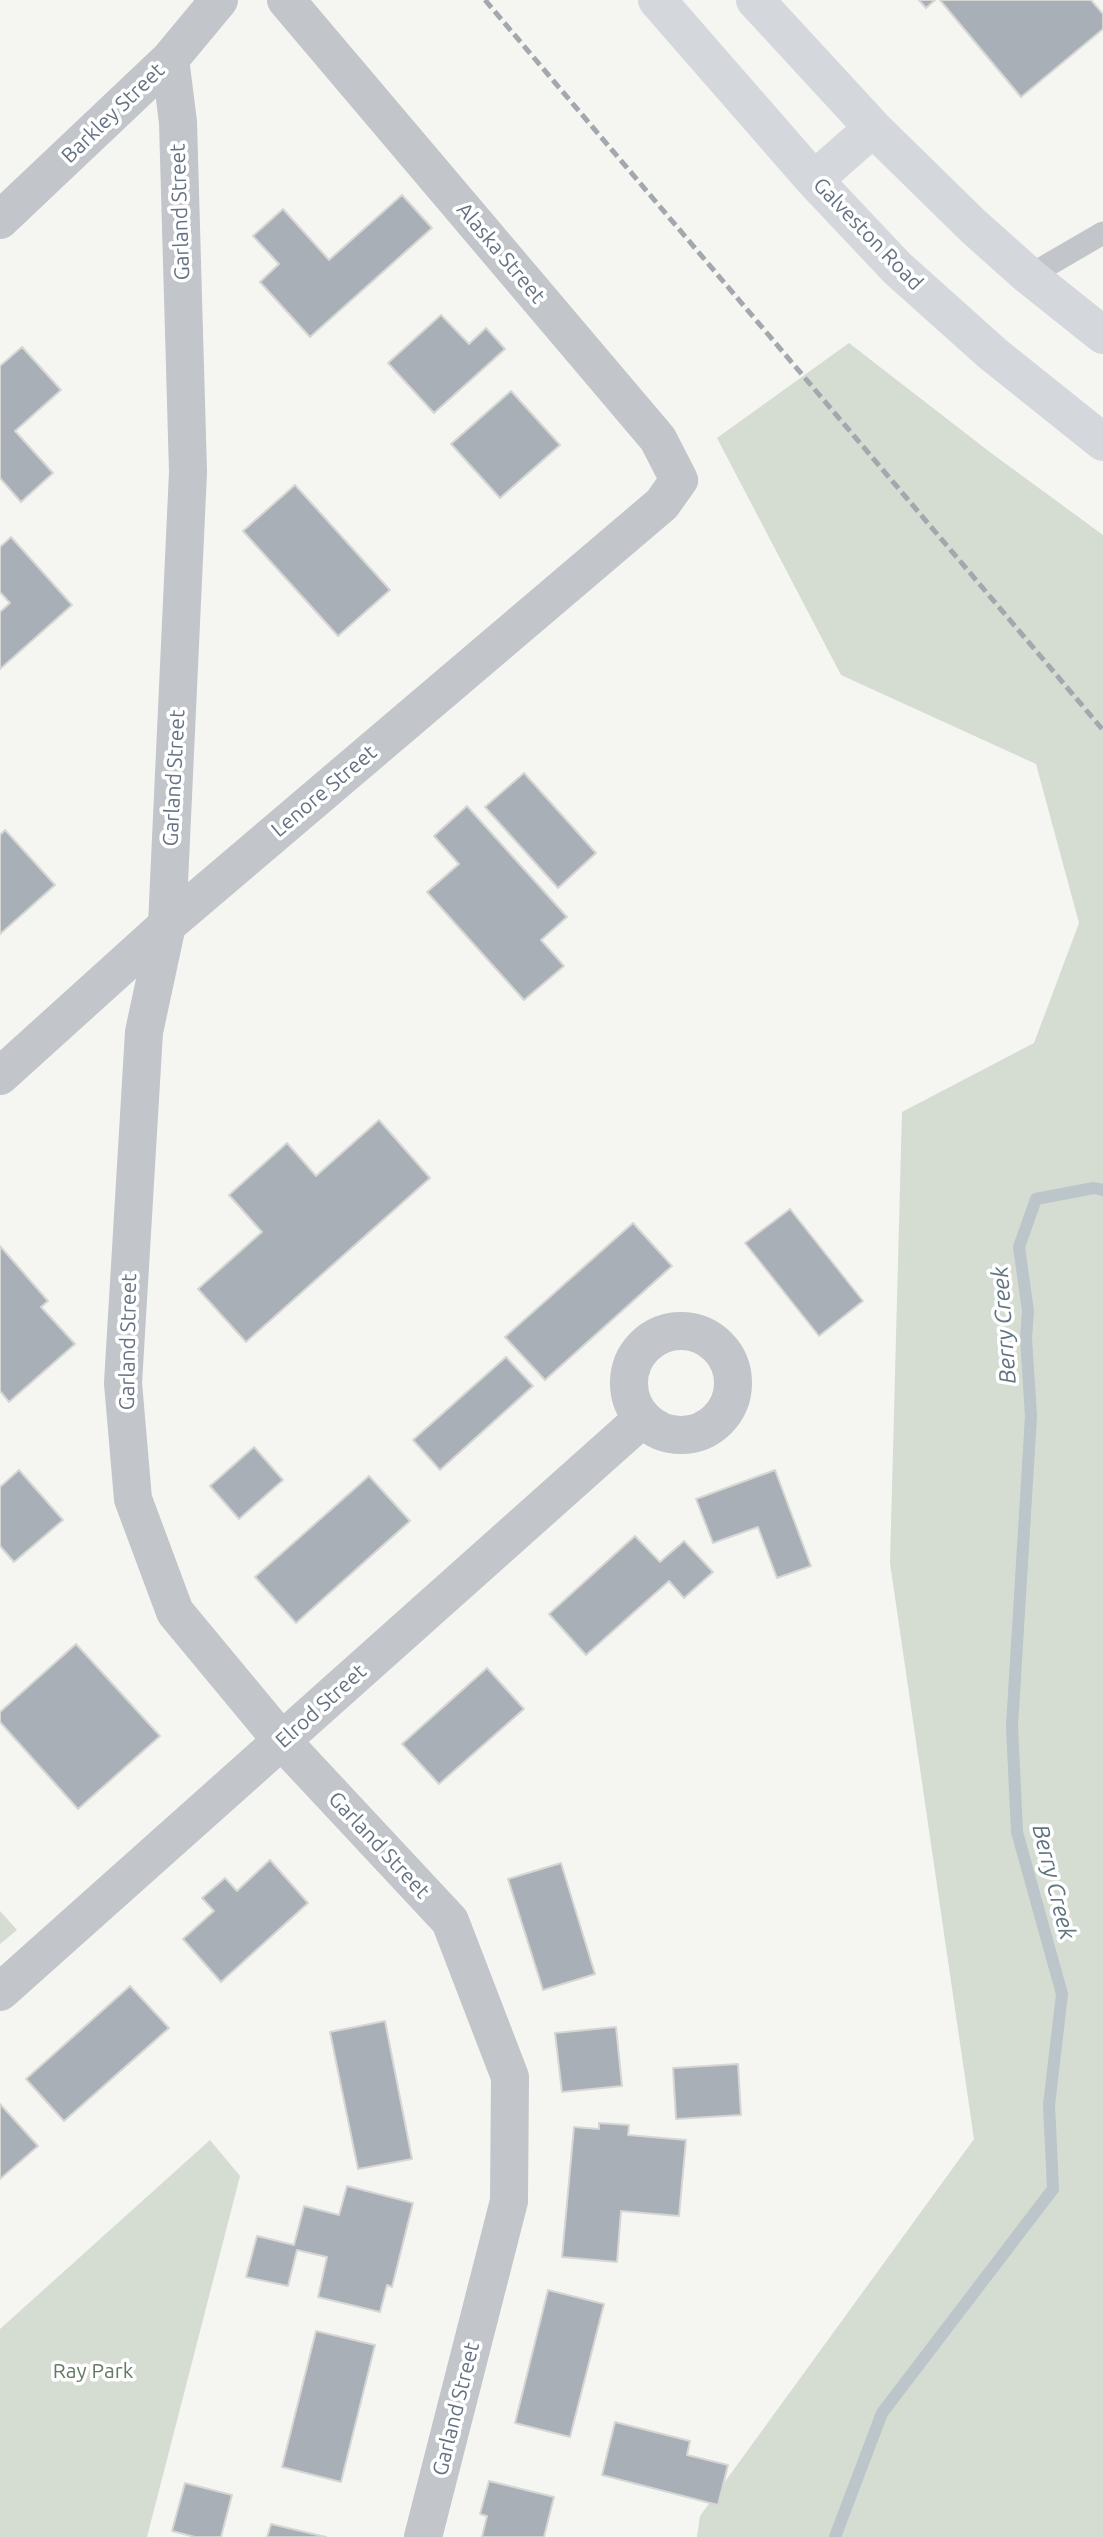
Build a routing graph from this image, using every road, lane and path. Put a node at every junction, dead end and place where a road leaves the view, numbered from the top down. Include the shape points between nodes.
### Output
1 (219, 0) edge
2 (286, 0) edge
3 (657, 0) edge
4 (755, 0) edge
5 (170, 59) junction
6 (873, 128) junction
7 (814, 180) junction
8 (0, 219) edge
9 (1103, 233) edge
10 (1029, 276) junction
11 (1103, 335) edge
12 (1103, 442) edge
13 (652, 512) joint
14 (167, 925) junction
15 (0, 1076) edge
16 (642, 1419) dead end
17 (282, 1741) junction
18 (0, 1992) edge
19 (424, 2537) edge

1 - 5 street, Barkley Street
2 - 13 street, Alaska Street via 658,439 679,480
3 - 7 main road, Galveston Road
4 - 6 main road
5 - 8 street, Barkley Street
5 - 14 street, Garland Street via 178,122 188,472
6 - 7 main road
6 - 10 main road
7 - 12 main road, Galveston Road via 897,268 993,355
9 - 10 lane
10 - 11 main road
13 - 14 street, Lenore Street
14 - 15 street, Lenore Street
14 - 17 street, Garland Street via 143,1045 123,1382 133,1499 175,1612
16 - 17 street, Elrod Street
17 - 18 street, Elrod Street
17 - 19 street, Garland Street via 450,1921 510,2077 509,2201

